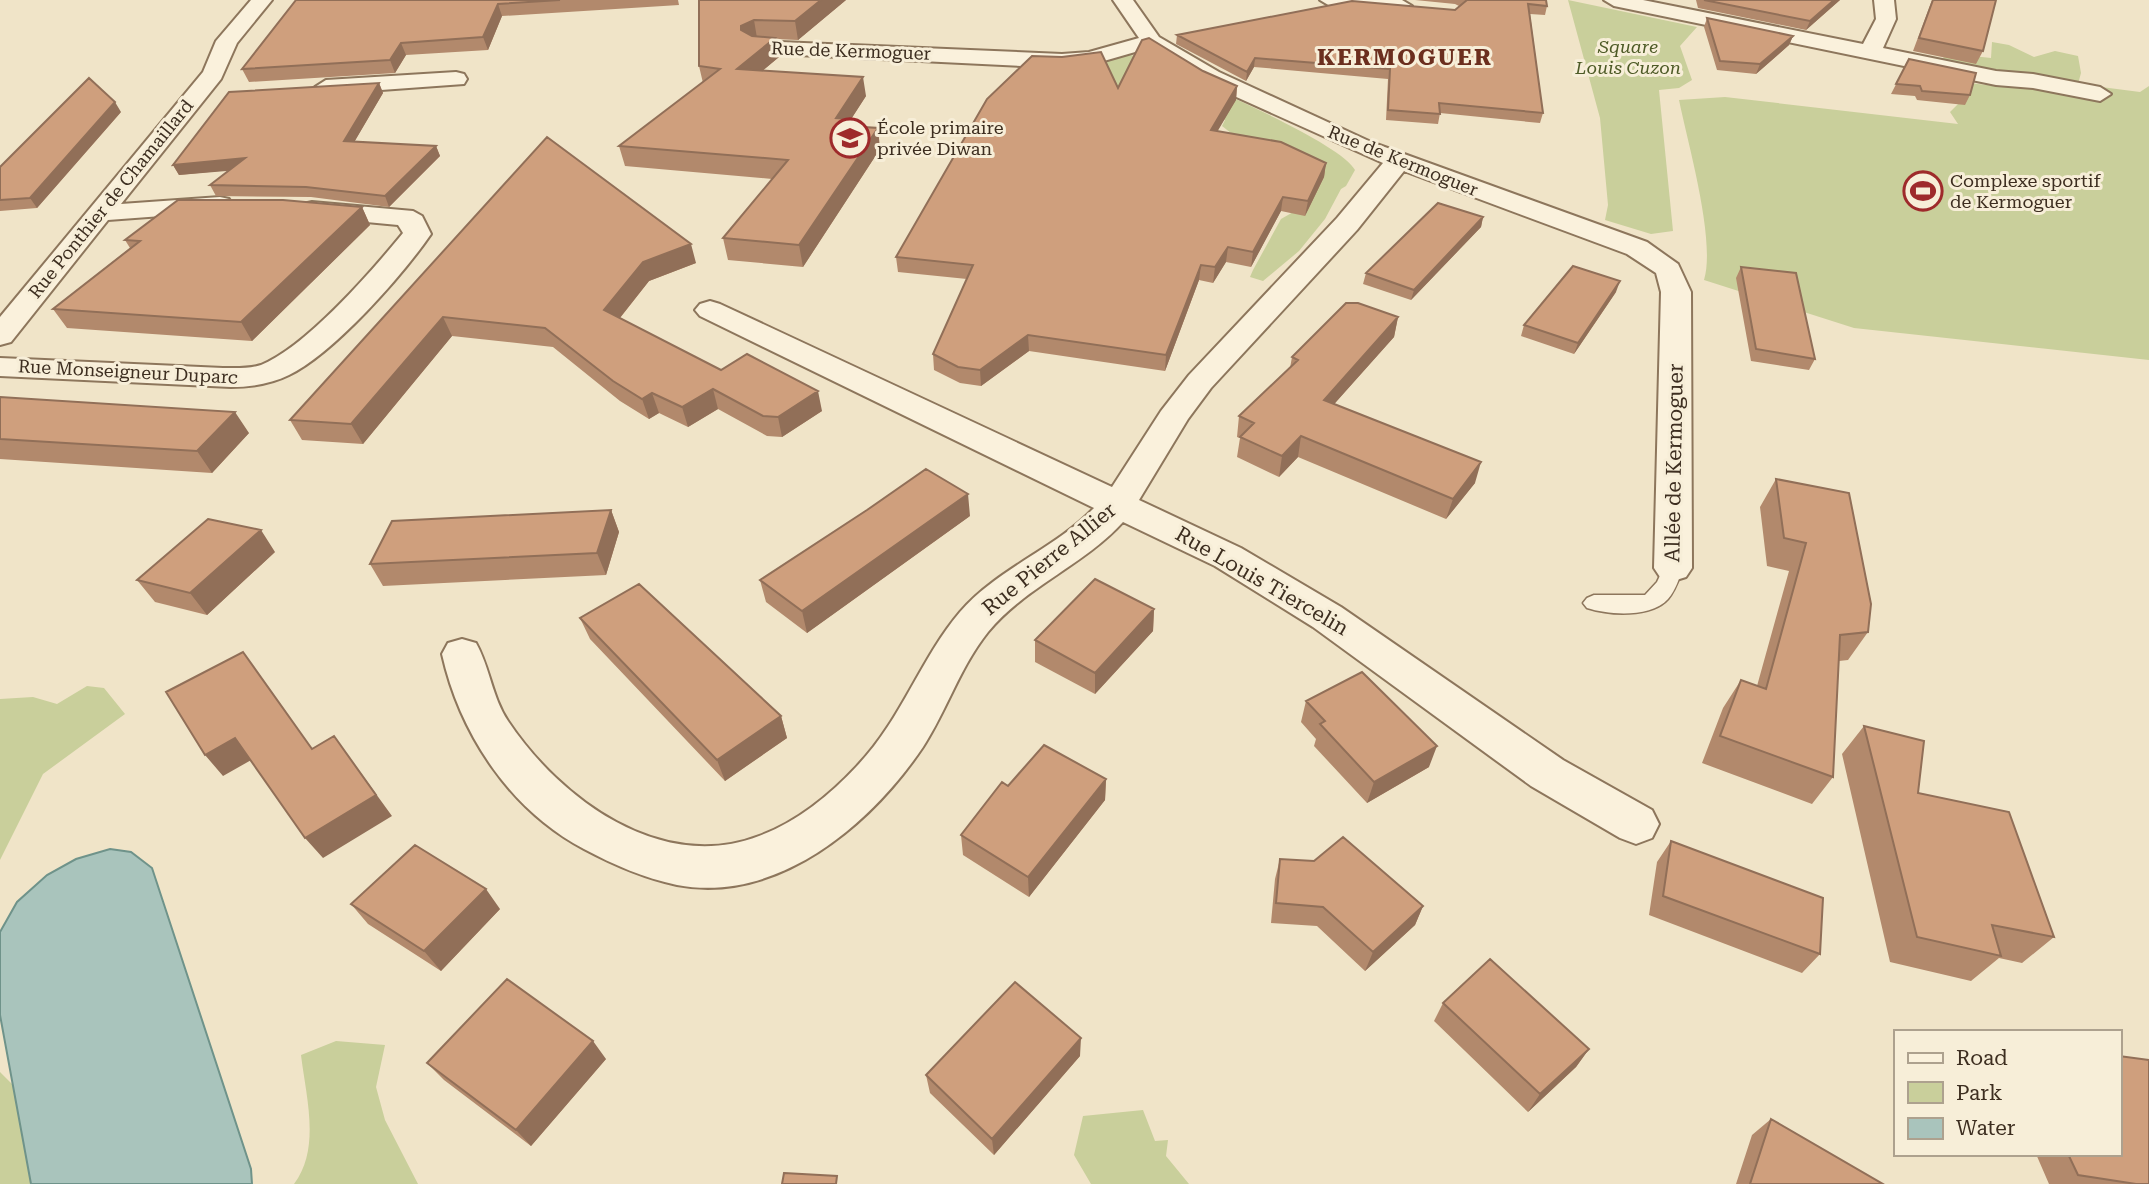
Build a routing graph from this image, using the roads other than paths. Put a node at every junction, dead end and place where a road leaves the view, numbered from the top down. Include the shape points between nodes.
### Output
1 (262, 0) edge
2 (1123, 0) edge
3 (1128, 0) edge
4 (1330, 0) edge
5 (1614, 0) edge
6 (1884, 0) edge
7 (1417, 7) edge
8 (1152, 41) junction
9 (757, 47) edge
10 (1870, 53) junction
11 (456, 79) dead end
12 (300, 89) edge
13 (221, 94) dead end
14 (2100, 94) dead end
15 (195, 95) junction
16 (1400, 162) junction
17 (246, 206) edge
18 (286, 208) edge
19 (100, 213) junction
20 (1662, 261) joint
21 (710, 310) dead end
22 (0, 336) edge
23 (0, 367) edge
24 (1117, 506) junction
25 (1673, 568) joint
26 (1594, 603) dead end
27 (462, 654) dead end
28 (1636, 824) dead end

1 - 15 street, Rue Ponthier de Chamaillard via 228,41 216,69
2 - 3 street
2 - 8 street, Rue de Kermoguer
4 - 7 street
5 - 10 street
6 - 10 street via 1886,19
8 - 9 street, Rue de Kermoguer via 1062,61
8 - 16 street, Rue de Kermoguer via 1212,77
10 - 14 street
11 - 12 street
13 - 15 street, Rue Ponthier de Chamaillard
15 - 19 street, Rue Ponthier de Chamaillard
16 - 20 street, Rue de Kermoguer
16 - 24 street, Rue Pierre Allier via 1384,173 1362,207 1189,396
17 - 19 street via 192,205
18 - 23 street, Rue Monseigneur Duparc via 390,215 417,228 411,241 372,283 305,351 280,368 247,378 223,378
19 - 22 street, Rue Ponthier de Chamaillard
20 - 25 street, Allée de Kermoguer via 1673,277 1675,292
21 - 24 street, Rue Louis Tiercelin
24 - 27 street, Rue Pierre Allier via 980,616 948,657 907,736 857,794 787,849 750,862 696,866 639,856 576,821 543,794 495,736 466,677
24 - 28 street, Rue Louis Tiercelin via 1192,537 1290,593 1527,759
25 - 26 lane, Allée de Kermoguer via 1667,590 1649,603

